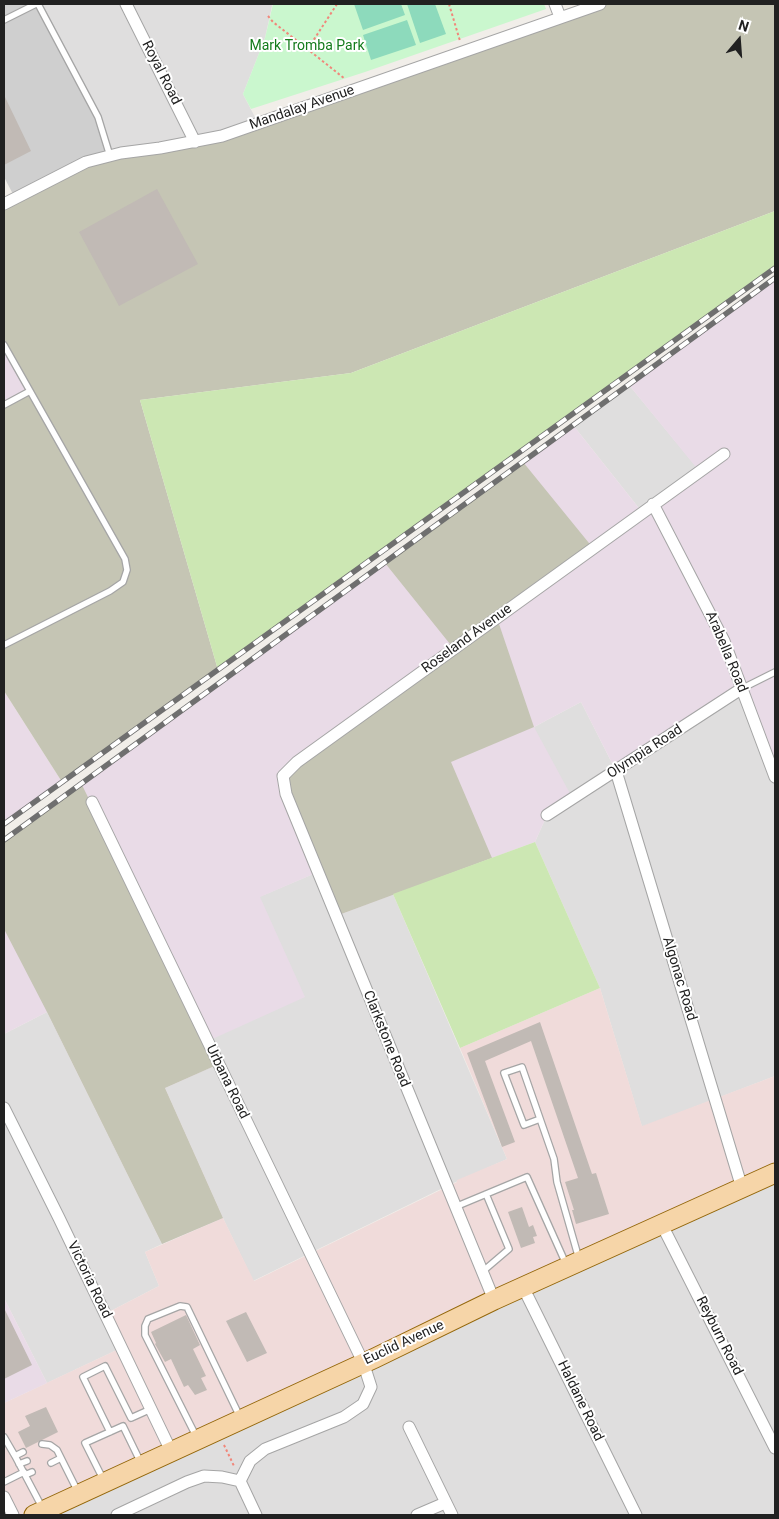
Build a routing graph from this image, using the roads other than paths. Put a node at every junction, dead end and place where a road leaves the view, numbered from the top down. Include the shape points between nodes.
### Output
1 (37, 4) edge
2 (126, 4) edge
3 (555, 4) edge
4 (600, 4) edge
5 (560, 17) junction
6 (4, 20) edge
7 (196, 142) junction
8 (110, 156) junction
9 (4, 204) edge
10 (4, 345) edge
11 (30, 392) junction
12 (4, 406) edge
13 (724, 454) dead end
14 (653, 504) junction
15 (4, 645) edge
16 (775, 672) edge
17 (741, 689) junction
18 (616, 771) junction
19 (283, 776) joint
20 (775, 777) edge
21 (92, 802) dead end
22 (548, 815) dead end
23 (4, 1108) edge
24 (540, 1119) junction
25 (775, 1173) edge
26 (742, 1188) junction
27 (486, 1194) junction
28 (455, 1207) junction
29 (662, 1225) junction
30 (574, 1264) junction
31 (482, 1272) junction
32 (524, 1287) junction
33 (494, 1300) junction
34 (363, 1362) junction
35 (151, 1409) junction
36 (132, 1418) junction
37 (242, 1420) junction
38 (123, 1426) junction
39 (409, 1427) dead end
40 (110, 1432) junction
41 (4, 1437) edge
42 (198, 1440) junction
43 (42, 1444) dead end
44 (55, 1448) junction
45 (775, 1448) edge
46 (23, 1452) dead end
47 (46, 1452) dead end
48 (172, 1453) junction
49 (15, 1456) junction
50 (61, 1458) junction
51 (27, 1461) dead end
52 (50, 1463) dead end
53 (20, 1464) junction
54 (142, 1465) junction
55 (32, 1472) dead end
56 (24, 1474) junction
57 (240, 1481) junction
58 (4, 1482) edge
59 (105, 1482) junction
60 (79, 1494) junction
61 (4, 1497) edge
62 (445, 1503) junction
63 (48, 1512) edge
64 (13, 1515) edge
65 (117, 1515) edge
66 (256, 1515) edge
67 (417, 1515) edge
68 (452, 1515) edge
69 (636, 1515) edge

1 - 6 lane
1 - 8 lane via 98,117
2 - 7 street, Royal Road
3 - 5 street
4 - 5 street, Mandalay Avenue
5 - 7 street, Mandalay Avenue via 222,136
7 - 8 street, Mandalay Avenue
8 - 9 street, Mandalay Avenue via 86,162
10 - 11 lane
11 - 12 lane
11 - 15 lane via 125,560 126,570 123,582 110,591
13 - 14 street, Roseland Avenue
14 - 17 street, Arabella Road via 724,641
14 - 19 street, Roseland Avenue via 297,762
16 - 17 lane
17 - 18 street, Olympia Road
17 - 20 street, Arabella Road
18 - 22 street, Olympia Road
18 - 26 street, Algonac Road
19 - 28 street, Clarkstone Road via 286,794
21 - 34 street, Urbana Road
23 - 35 street, Victoria Road
24 - 24 lane via 522,1067 504,1073 524,1125
24 - 30 lane via 554,1159
25 - 26 main road, Euclid Avenue
26 - 29 main road, Euclid Avenue
27 - 28 lane
27 - 30 lane via 528,1177
27 - 31 lane via 508,1249
28 - 31 street, Clarkstone Road
29 - 30 main road, Euclid Avenue
29 - 45 street, Reyburn Road
30 - 32 main road, Euclid Avenue
31 - 33 street, Clarkstone Road
32 - 33 main road, Euclid Avenue
32 - 69 street, Haldane Road
33 - 34 main road, Euclid Avenue
34 - 37 main road, Euclid Avenue
34 - 57 street, Urbana Road via 371,1387 363,1404 344,1417 265,1449 250,1461
35 - 36 lane
35 - 48 street, Victoria Road
36 - 38 lane via 133,1421
36 - 40 lane via 105,1366 83,1377
37 - 42 main road, Euclid Avenue
37 - 42 lane via 187,1307 180,1306 148,1320 145,1335
38 - 40 lane
38 - 54 lane
39 - 62 street
40 - 59 lane via 85,1443
41 - 49 lane
42 - 48 main road, Euclid Avenue
43 - 44 lane
44 - 47 lane
44 - 50 lane
46 - 49 lane
48 - 54 main road, Euclid Avenue
49 - 53 lane
50 - 52 lane
50 - 60 lane
51 - 53 lane
53 - 56 lane
54 - 59 main road, Euclid Avenue
55 - 56 lane
56 - 58 lane
56 - 63 lane
57 - 65 street via 204,1476
57 - 66 street
59 - 60 main road, Euclid Avenue
60 - 63 main road, Euclid Avenue
61 - 64 street
62 - 67 street
62 - 68 street

